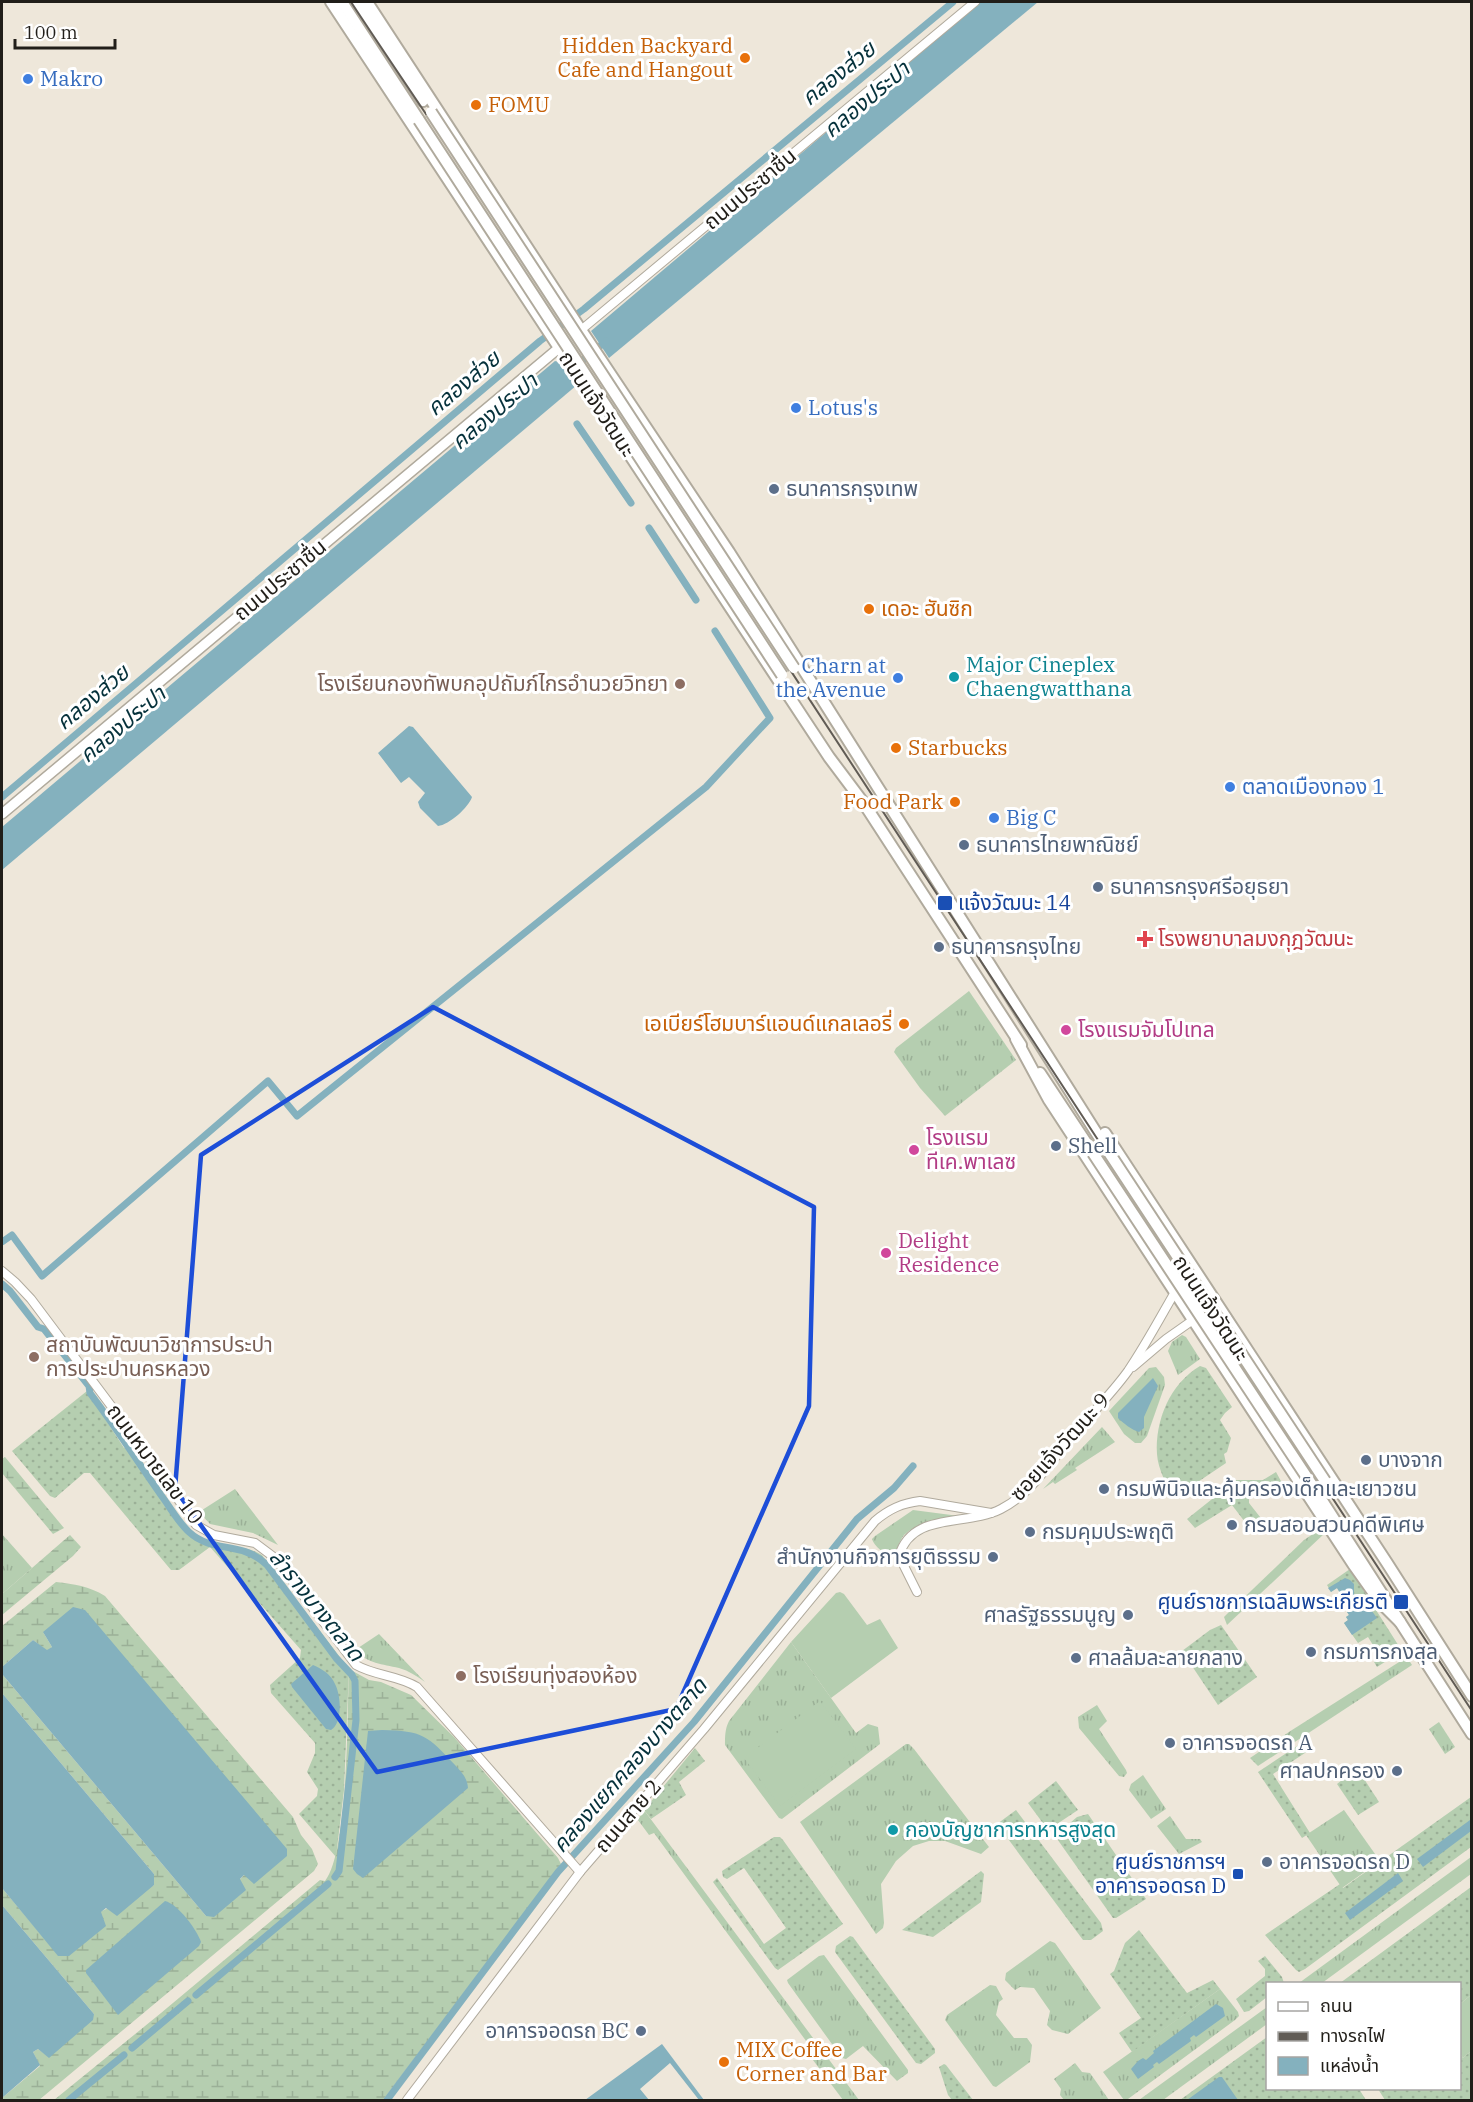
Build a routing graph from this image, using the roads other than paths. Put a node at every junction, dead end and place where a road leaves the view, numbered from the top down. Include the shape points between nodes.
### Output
1 (332, 2) edge
2 (342, 2) edge
3 (357, 2) edge
4 (367, 2) edge
5 (975, 2) edge
6 (477, 170) junction
7 (452, 184) junction
8 (493, 193) junction
9 (469, 210) junction
10 (530, 251) junction
11 (506, 266) junction
12 (575, 321) junction
13 (554, 338) junction
14 (654, 438) junction
15 (628, 452) junction
16 (719, 537) junction
17 (691, 549) junction
18 (875, 784) junction
19 (865, 806) junction
20 (2, 814) edge
21 (1015, 1002) junction
22 (1017, 1040) junction
23 (1190, 1262) junction
24 (2, 1271) edge
25 (1167, 1279) junction
26 (1175, 1292) junction
27 (1217, 1304) junction
28 (1193, 1320) junction
29 (1238, 1334) junction
30 (1211, 1348) junction
31 (1127, 1372) junction
32 (991, 1513) junction
33 (859, 1539) joint
34 (917, 1592) dead end
35 (1415, 1609) junction
36 (1400, 1622) junction
37 (1472, 1696) edge
38 (1472, 1734) edge
39 (580, 1872) junction
40 (407, 2100) edge

1 - 7 main road, ถนนแจ้งวัฒนะ
2 - 19 main road, ถนนแจ้งวัฒนะ, bridge
3 - 18 main road, ถนนแจ้งวัฒนะ, bridge via 794,668
4 - 6 main road, ถนนแจ้งวัฒนะ
5 - 12 street, ถนนประชาชื่น
6 - 7 main road via 478,177 467,188
6 - 8 main road, ถนนแจ้งวัฒนะ
7 - 9 main road, ถนนแจ้งวัฒนะ
8 - 9 main road via 477,188 470,192
8 - 10 main road, ถนนแจ้งวัฒนะ
9 - 11 main road, ถนนแจ้งวัฒนะ
10 - 11 main road
10 - 12 main road, ถนนแจ้งวัฒนะ
11 - 13 main road, ถนนแจ้งวัฒนะ
12 - 14 main road, ถนนแจ้งวัฒนะ
13 - 15 main road, ถนนแจ้งวัฒนะ
13 - 20 main road, ถนนประชาชื่น
14 - 15 main road via 656,447 645,458 638,459
14 - 16 main road, ถนนแจ้งวัฒนะ
15 - 17 main road, ถนนแจ้งวัฒนะ
16 - 17 main road via 707,527 694,529 689,536
16 - 18 main road, ถนนแจ้งวัฒนะ
17 - 19 main road, ถนนแจ้งวัฒนะ via 839,773
18 - 21 main road, ถนนแจ้งวัฒนะ
19 - 22 main road, ถนนแจ้งวัฒนะ
21 - 23 main road, ถนนแจ้งวัฒนะ via 1040,1033
21 - 35 main road, ถนนแจ้งวัฒนะ, bridge via 1325,1481 1392,1582
22 - 25 main road, ถนนแจ้งวัฒนะ via 1048,1100
22 - 36 main road, ถนนแจ้งวัฒนะ, bridge
23 - 25 main road via 1182,1278 1173,1282
23 - 27 main road, ถนนแจ้งวัฒนะ
24 - 39 street, ถนนหมายเลข 10 via 31,1299 196,1525 214,1535 255,1542 266,1549 349,1658 362,1668 407,1680 417,1687
25 - 26 main road, ถนนแจ้งวัฒนะ
26 - 28 main road, ถนนแจ้งวัฒนะ
26 - 31 street, ซอยแจ้งวัฒนะ 9
27 - 28 main road
27 - 29 main road, ถนนแจ้งวัฒนะ
28 - 30 main road, ถนนแจ้งวัฒนะ
28 - 31 street, ซอยแจ้งวัฒนะ 9
29 - 30 main road via 1218,1333 1210,1342
29 - 35 main road, ถนนแจ้งวัฒนะ
30 - 36 main road, ถนนแจ้งวัฒนะ via 1359,1572
31 - 32 street, ซอยแจ้งวัฒนะ 9 via 1038,1478 1013,1501
32 - 33 street, ซอยแจ้งวัฒนะ 9 via 908,1502 886,1512
32 - 34 street via 920,1528 910,1536 899,1556
33 - 39 street, ถนนสาย 2 via 704,1729
35 - 37 main road, ถนนแจ้งวัฒนะ
36 - 38 main road, ถนนแจ้งวัฒนะ
39 - 40 street, ถนนสาย 2

